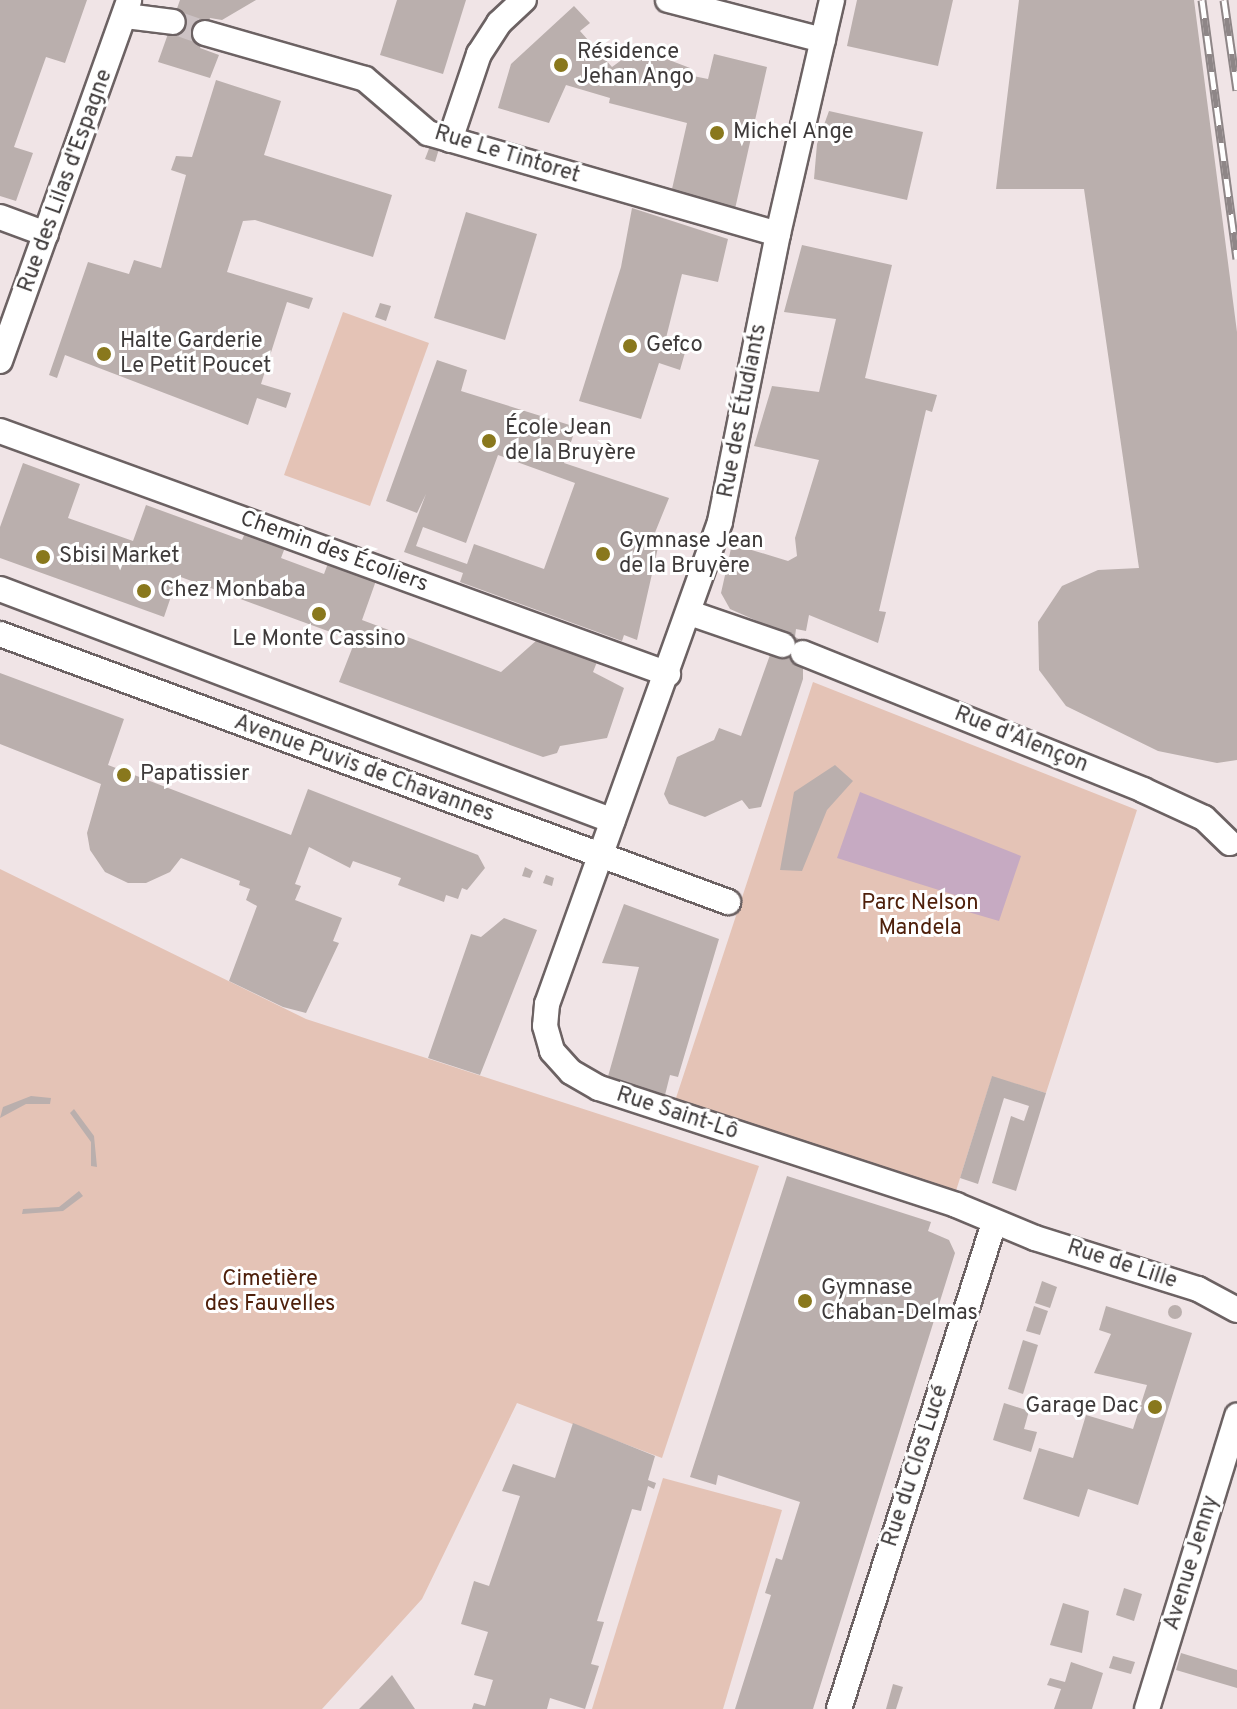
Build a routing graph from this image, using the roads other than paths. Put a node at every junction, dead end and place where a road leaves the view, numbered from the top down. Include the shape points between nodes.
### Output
1 (524, 0) edge
2 (668, 0) edge
3 (832, 0) edge
4 (128, 8) edge
5 (173, 22) tunnel mouth
6 (205, 33) tunnel mouth
7 (823, 40) junction
8 (450, 140) junction
9 (0, 217) edge
10 (46, 234) junction
11 (778, 234) junction
12 (10, 301) edge
13 (0, 361) edge
14 (0, 431) edge
15 (0, 589) edge
16 (690, 613) junction
17 (0, 634) edge
18 (668, 674) junction
19 (613, 821) junction
20 (1230, 843) dead end
21 (600, 857) junction
22 (728, 902) dead end
23 (1000, 1225) junction
24 (1237, 1310) edge
25 (1237, 1416) edge
26 (839, 1709) edge
27 (1147, 1709) edge

1 - 8 street via 499,23 479,54
2 - 7 street
3 - 7 street, Rue des Étudiants
4 - 5 street
4 - 10 street, Rue des Lilas d'Espagne
6 - 8 street, Rue Le Tintoret via 365,79 428,133
7 - 11 street, Rue des Étudiants
8 - 11 street, Rue Le Tintoret
9 - 10 street
10 - 12 street, Rue des Lilas d'Espagne
11 - 16 street, Rue des Étudiants via 720,522
12 - 13 street, Rue des Lilas d'Espagne
14 - 18 street, Chemin des Écoliers
15 - 19 street, Avenue Puvis de Chavannes
16 - 18 street, Rue des Étudiants
16 - 20 street, Rue d'Alençon via 793,649 1155,796 1204,818
17 - 21 street, Avenue Puvis de Chavannes
18 - 19 street, Rue des Étudiants
19 - 21 street, Rue des Étudiants
21 - 22 street, Avenue Puvis de Chavannes
21 - 23 street, Rue Saint-Lô via 547,1004 545,1026 552,1051 571,1072 599,1088 956,1205
23 - 24 street, Rue de Lille via 1198,1289
23 - 26 street, Rue du Clos Lucé
25 - 27 street, Avenue Jenny

